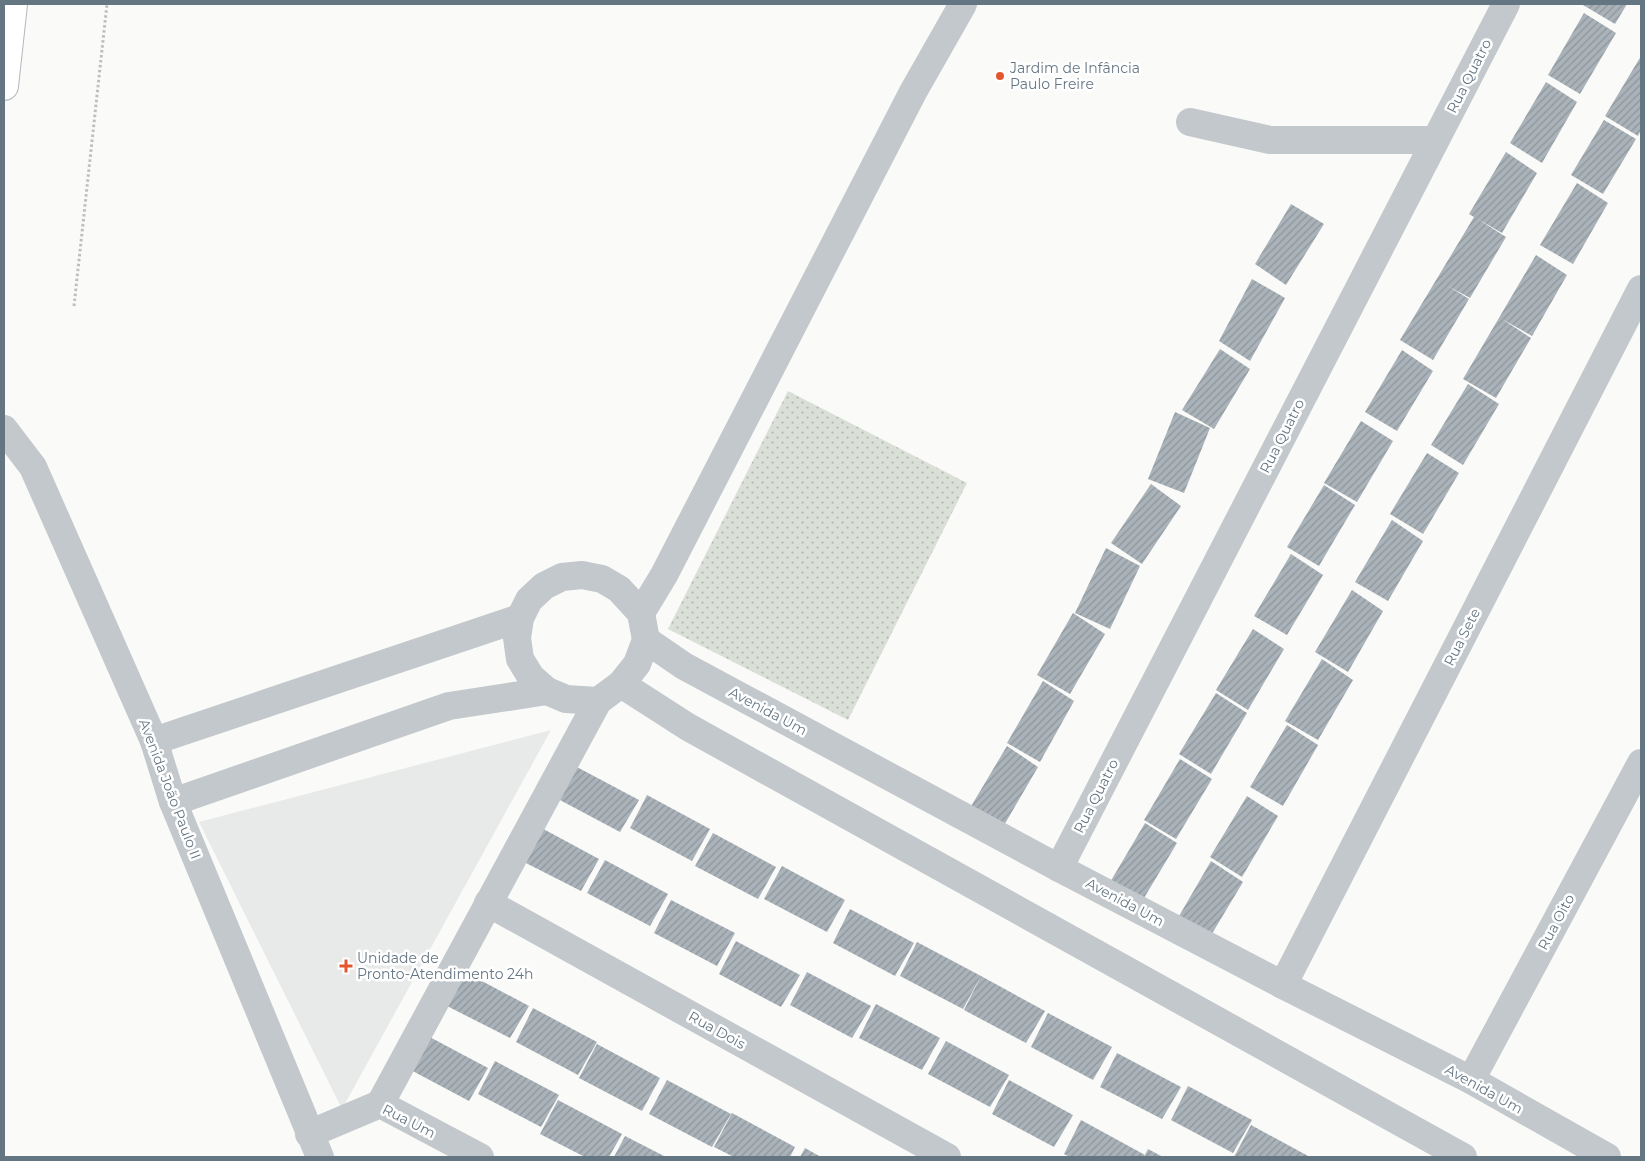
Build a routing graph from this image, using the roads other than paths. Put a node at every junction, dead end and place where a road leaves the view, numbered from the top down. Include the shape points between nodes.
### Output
1 (13, 4) edge
2 (962, 4) edge
3 (1506, 4) edge
4 (4, 86) edge
5 (1190, 122) dead end
6 (1435, 140) junction
7 (1641, 289) edge
8 (4, 429) edge
9 (641, 613) junction
10 (520, 618) junction
11 (646, 640) junction
12 (621, 684) junction
13 (547, 691) junction
14 (598, 700) junction
15 (154, 741) junction
16 (1641, 763) edge
17 (173, 802) junction
18 (1059, 868) junction
19 (488, 903) junction
20 (1283, 985) junction
21 (1471, 1080) junction
22 (380, 1104) junction
23 (314, 1146) edge
24 (480, 1157) edge
25 (947, 1157) edge
26 (1463, 1157) edge
27 (1607, 1157) edge

1 - 4 highway
2 - 9 street via 913,92 664,575
3 - 6 street, Rua Quatro
5 - 6 street via 1270,140
6 - 18 street, Rua Quatro
7 - 20 street, Rua Sete
8 - 15 street, Avenida João Paulo II via 33,467
9 - 10 street via 620,589 602,579 582,575 562,577 544,586 529,600
9 - 11 street
10 - 13 street via 517,638 520,658 531,677
10 - 15 street
11 - 12 street via 638,664
11 - 18 street, Avenida Um via 684,666
12 - 14 street
12 - 26 street via 688,727
13 - 14 street via 566,699
13 - 17 street via 449,706
14 - 19 street
15 - 17 street, Avenida João Paulo II
16 - 21 street, Rua Oito
17 - 23 street, Avenida João Paulo II
18 - 20 street, Avenida Um
19 - 22 street
19 - 25 street, Rua Dois
20 - 21 street, Avenida Um
21 - 27 street, Avenida Um
22 - 23 street, Rua Um
22 - 24 street, Rua Um

